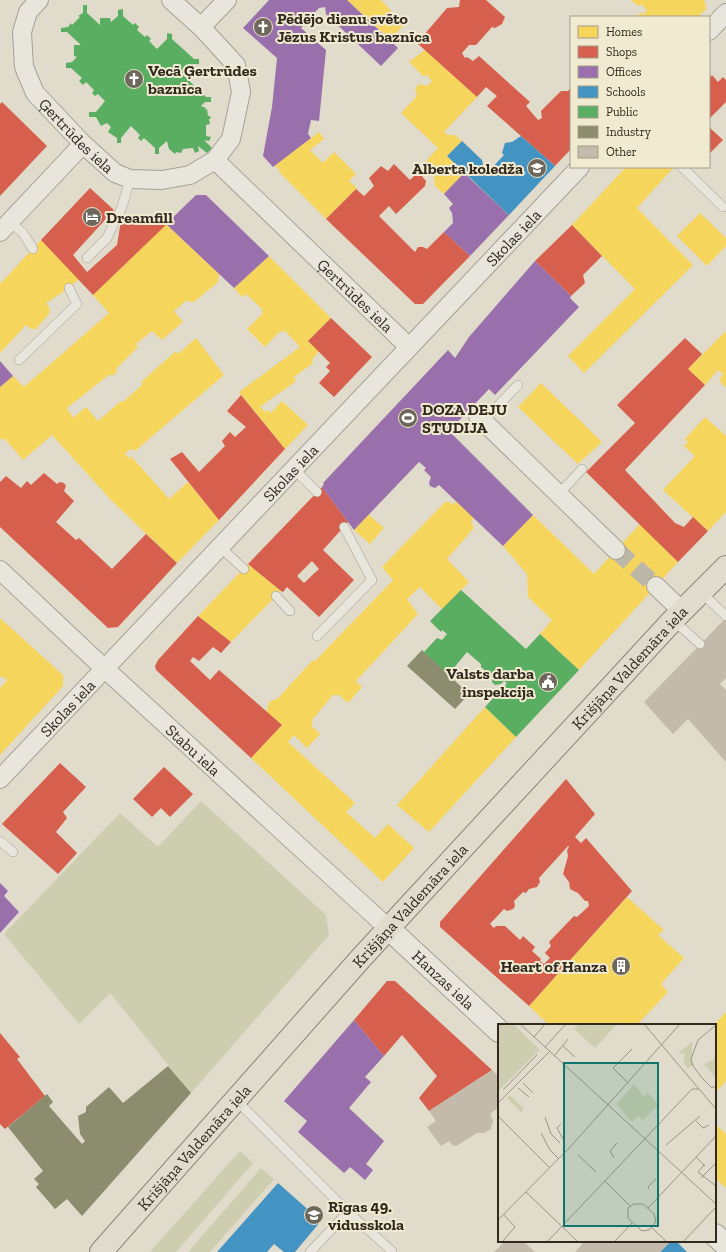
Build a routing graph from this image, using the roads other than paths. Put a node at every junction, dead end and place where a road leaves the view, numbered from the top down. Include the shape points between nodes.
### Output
1 (39, 0) edge
2 (171, 0) edge
3 (227, 0) edge
4 (726, 13) edge
5 (201, 27) junction
6 (710, 30) edge
7 (83, 144) junction
8 (215, 160) junction
9 (579, 168) edge
10 (683, 168) edge
11 (130, 179) junction
12 (723, 207) dead end
13 (5, 227) edge
14 (33, 249) dead end
15 (87, 258) dead end
16 (69, 288) dead end
17 (409, 347) junction
18 (19, 360) dead end
19 (518, 385) dead end
20 (481, 419) joint
21 (294, 469) junction
22 (582, 469) dead end
23 (317, 492) dead end
24 (559, 494) junction
25 (344, 527) dead end
26 (220, 547) junction
27 (616, 550) tunnel mouth
28 (726, 567) edge
29 (244, 568) dead end
30 (0, 570) edge
31 (656, 586) tunnel mouth
32 (701, 592) junction
33 (276, 596) dead end
34 (290, 611) dead end
35 (677, 616) junction
36 (726, 616) edge
37 (316, 636) dead end
38 (700, 644) dead end
39 (105, 668) junction
40 (0, 779) edge
41 (0, 841) edge
42 (13, 852) dead end
43 (388, 928) junction
44 (498, 1030) edge
45 (236, 1100) junction
46 (348, 1212) junction
47 (716, 1236) edge
48 (726, 1246) edge
49 (392, 1251) edge
50 (101, 1252) edge
51 (310, 1252) edge

1 - 7 street, Ģertrūdes iela via 28,12 22,32 24,66 34,93
2 - 5 street, Ģertrūdes iela
3 - 5 street
4 - 6 street
5 - 8 street, Ģertrūdes iela via 236,65 241,92 232,139
7 - 11 street, Ģertrūdes iela via 115,173
7 - 13 street
8 - 11 street, Ģertrūdes iela via 190,175 162,180
8 - 17 street, Ģertrūdes iela
9 - 17 street, Skolas iela
10 - 12 lane
11 - 15 lane via 122,207 107,238
13 - 14 lane via 23,233
16 - 18 lane via 77,304
17 - 21 street, Skolas iela
19 - 20 lane
20 - 24 street
21 - 23 lane
21 - 26 street, Skolas iela
22 - 24 lane
24 - 27 street
25 - 37 lane via 372,580
26 - 29 lane
26 - 39 street, Skolas iela
28 - 32 main road, Krišjāņa Valdemāra iela
30 - 39 street, Stabu iela
31 - 35 street
32 - 35 main road, Krišjāņa Valdemāra iela
32 - 36 lane
33 - 34 lane
35 - 38 lane
35 - 43 main road, Krišjāņa Valdemāra iela
39 - 40 street, Skolas iela
39 - 43 street, Stabu iela
41 - 42 lane
43 - 44 street, Hanzas iela
43 - 45 main road, Krišjāņa Valdemāra iela
45 - 46 lane
45 - 50 main road, Krišjāņa Valdemāra iela
46 - 49 lane
46 - 51 lane
47 - 48 street

